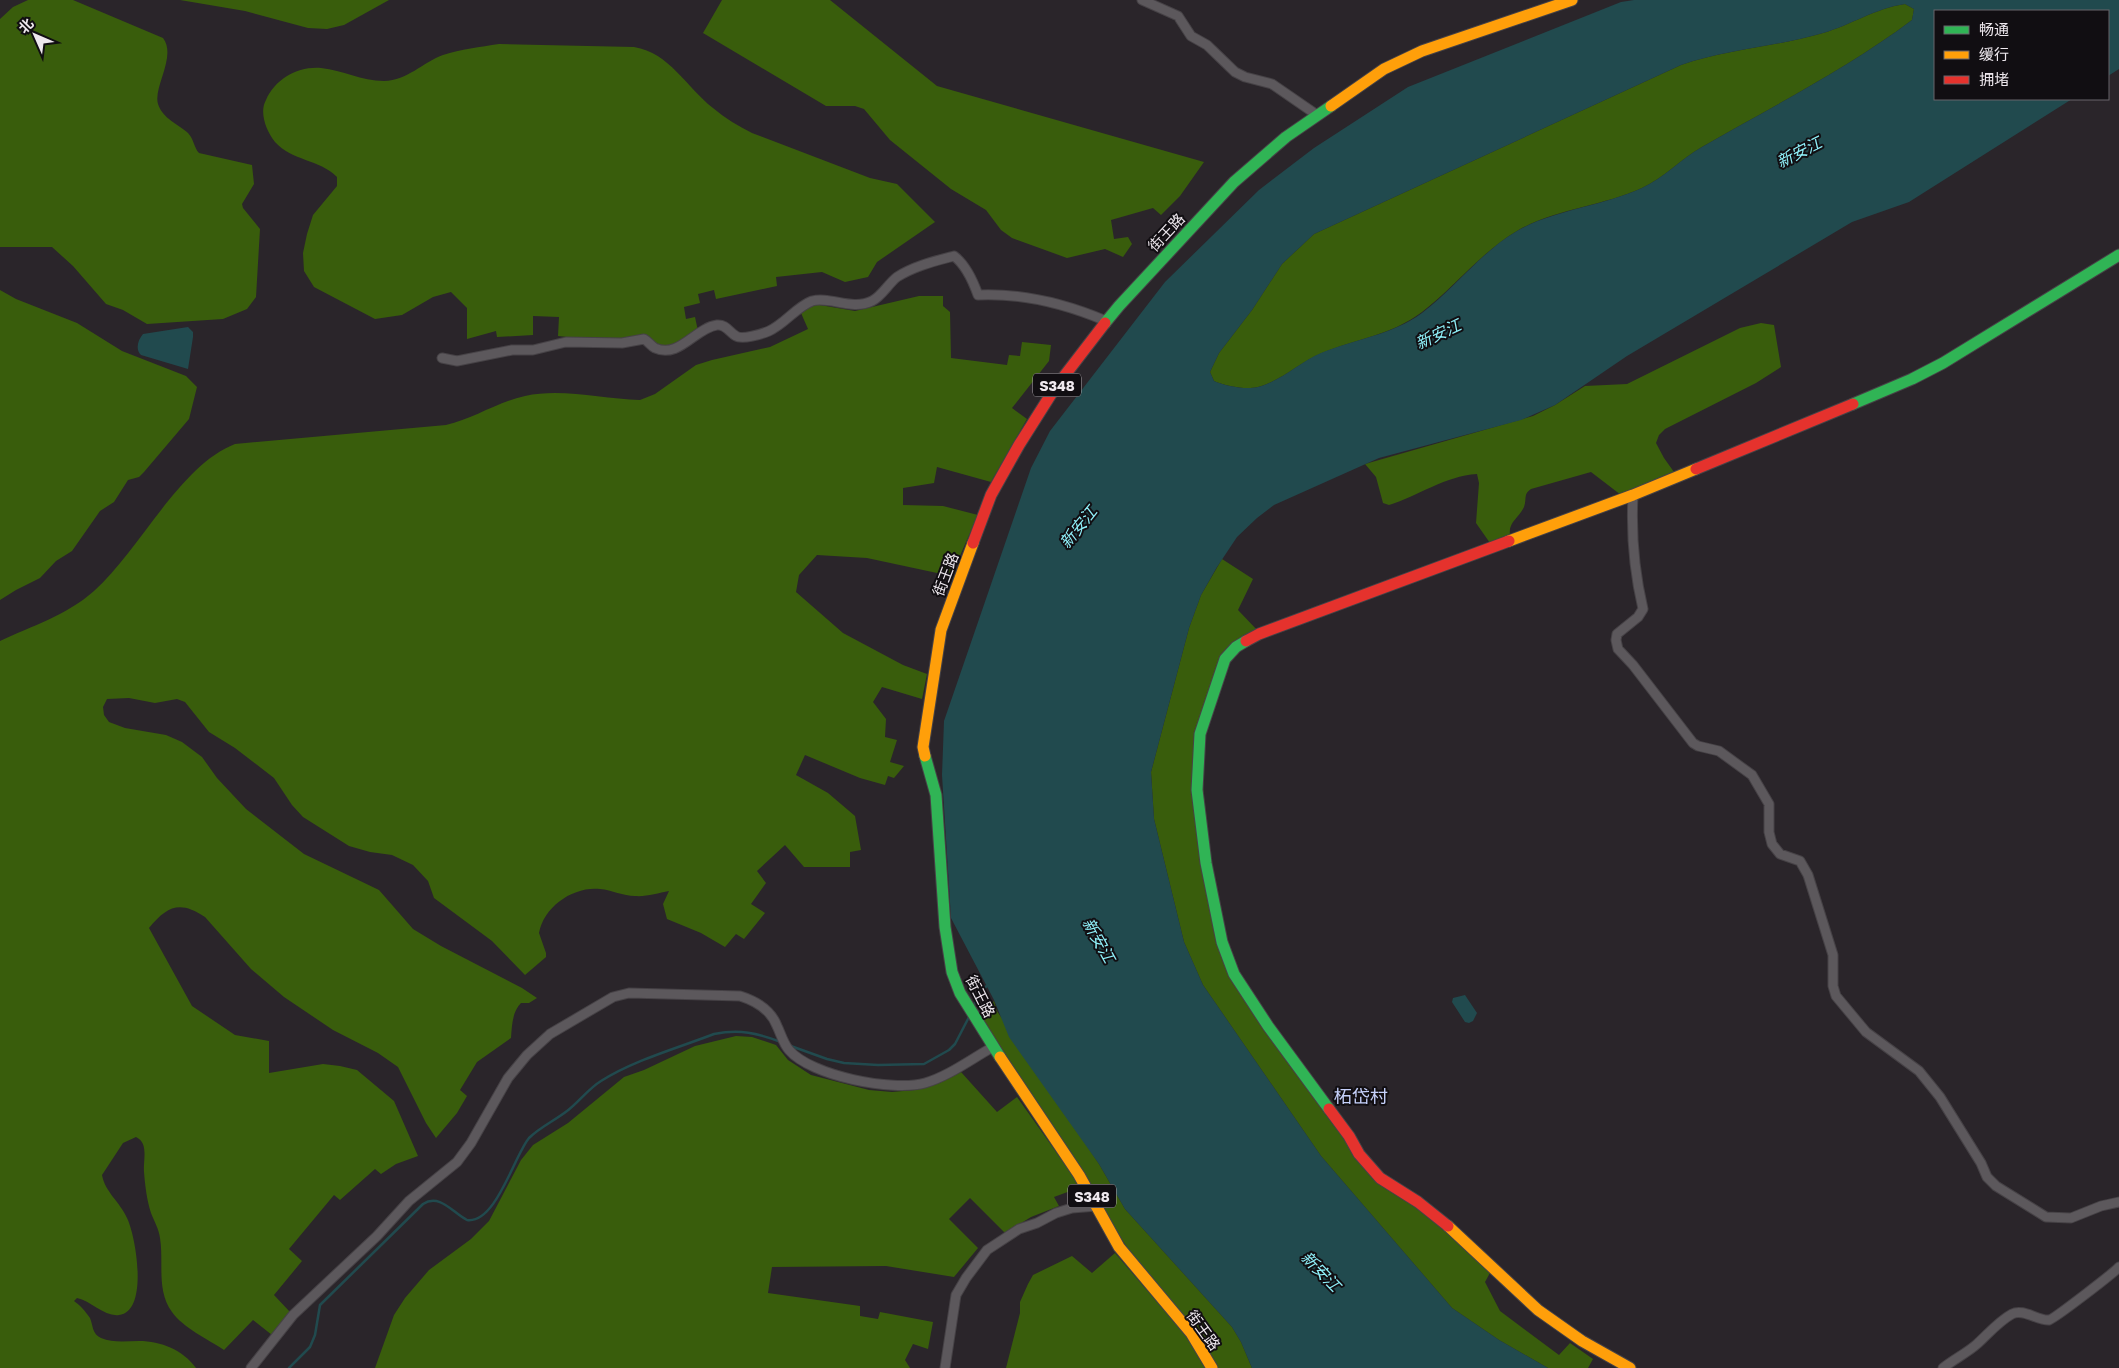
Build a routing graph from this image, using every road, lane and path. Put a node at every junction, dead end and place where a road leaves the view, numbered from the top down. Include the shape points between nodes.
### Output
1 (1142, 0) edge
2 (1572, 0) edge
3 (1317, 115) junction
4 (2119, 254) edge
5 (1106, 321) junction
6 (442, 358) dead end
7 (1632, 495) junction
8 (993, 1048) junction
9 (2119, 1202) edge
10 (1097, 1206) junction
11 (2119, 1267) edge
12 (252, 1368) edge
13 (945, 1368) edge
14 (1212, 1368) edge
15 (1630, 1368) edge
16 (1943, 1368) edge

1 - 3 street via 1178,16 1188,33 1207,45 1234,72 1272,84
2 - 3 street, 街王路 / S348 via 1422,51 1384,70
3 - 5 street, 街王路 / S348 via 1234,182
4 - 7 street via 1932,370
5 - 6 street via 1029,297 978,295 972,280 954,256 926,263 901,275 870,301 855,305 812,301 768,332 741,338 718,325 703,330 671,350 655,348 644,339 622,343 566,342 457,361
5 - 8 street, 街王路 / S348 via 1055,388 1000,477 973,540 939,638 923,747 936,795 945,927 949,957 960,993
7 - 9 street via 1633,548 1643,609 1617,634 1618,650 1695,745 1719,751 1752,775 1769,804 1772,844 1780,854 1800,861 1808,875 1830,943 1833,986 1839,1001 1866,1032 1920,1071 1940,1097 1987,1177 1996,1186 2038,1213 2052,1218 2071,1218
7 - 15 street via 1259,634 1236,647 1222,664 1200,734 1196,771 1206,863 1230,964 1268,1026 1359,1154 1380,1178 1447,1225 1549,1319
8 - 10 street, 街王路 / S348
8 - 12 street via 926,1083 904,1086 875,1083 843,1077 802,1062 786,1046 770,1014 740,996 637,992 613,997 550,1034 527,1055 500,1089 457,1162 409,1201 377,1236 293,1315
10 - 13 street via 1056,1213 1019,1229 987,1250 956,1295
10 - 14 street, 街王路 / S348 via 1119,1247 1191,1333
11 - 16 street via 2053,1319 2018,1312 2012,1314

